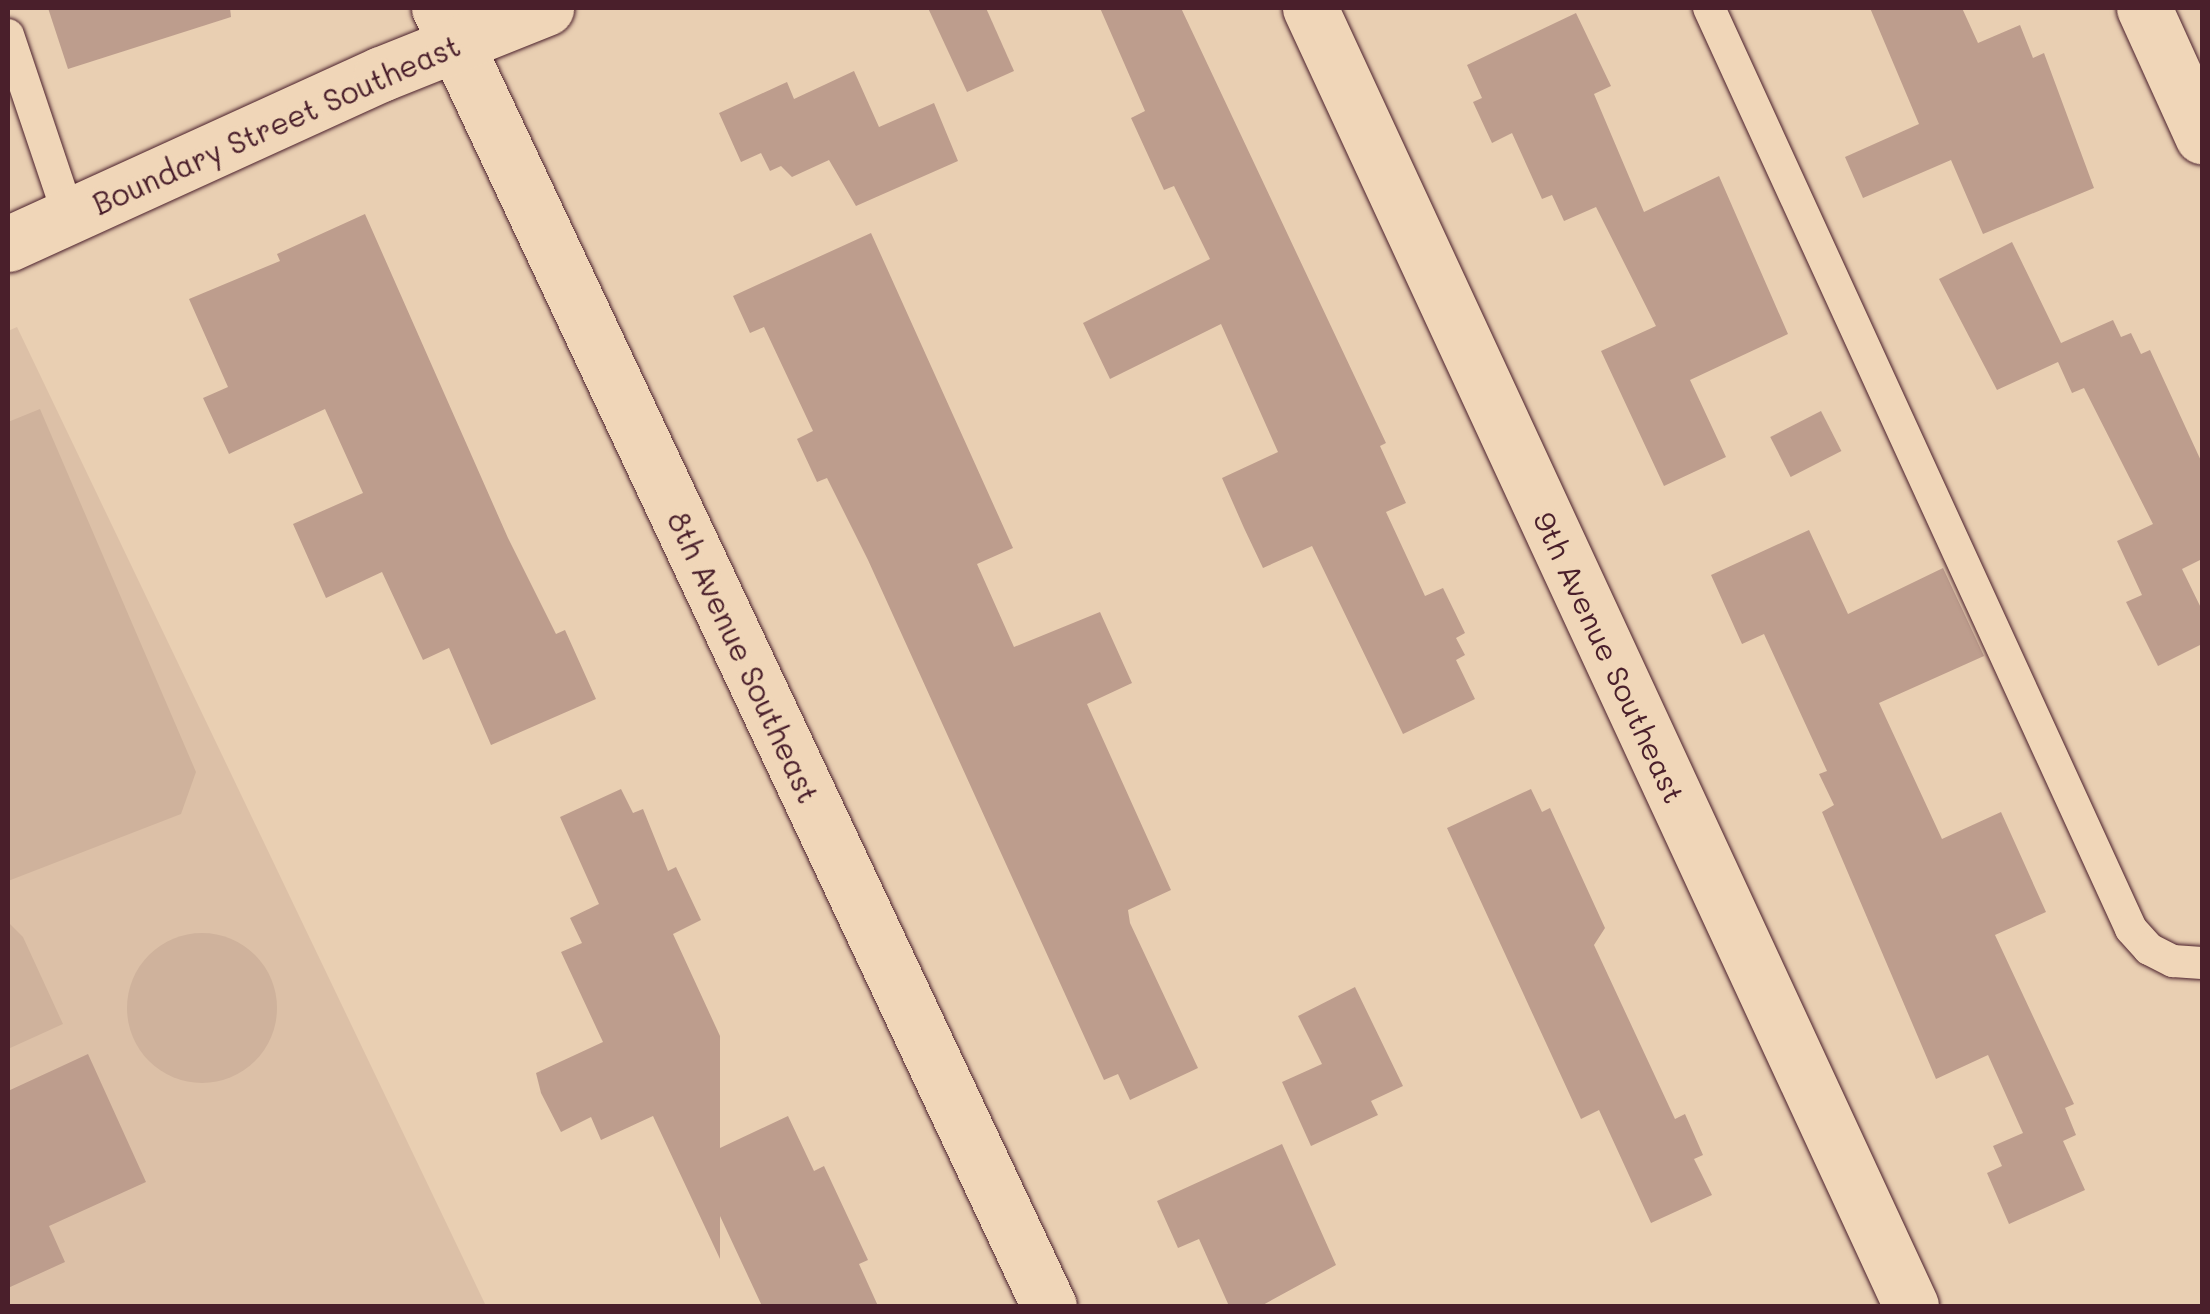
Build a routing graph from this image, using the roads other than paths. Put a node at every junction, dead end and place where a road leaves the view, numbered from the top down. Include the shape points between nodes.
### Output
1 (546, 8) edge
2 (1310, 8) edge
3 (1709, 8) edge
4 (2144, 8) edge
5 (448, 26) edge
6 (8, 36) edge
7 (2202, 136) edge
8 (69, 216) junction
9 (8, 244) edge
10 (2202, 963) edge
11 (1049, 1306) edge
12 (1911, 1306) edge

1 - 5 street, Boundary Street Southeast
2 - 12 street, 9th Avenue Southeast
3 - 10 lane via 2131,929 2172,961
4 - 7 street
5 - 8 street, Boundary Street Southeast
5 - 11 street, 8th Avenue Southeast
6 - 8 lane
8 - 9 street, Boundary Street Southeast

